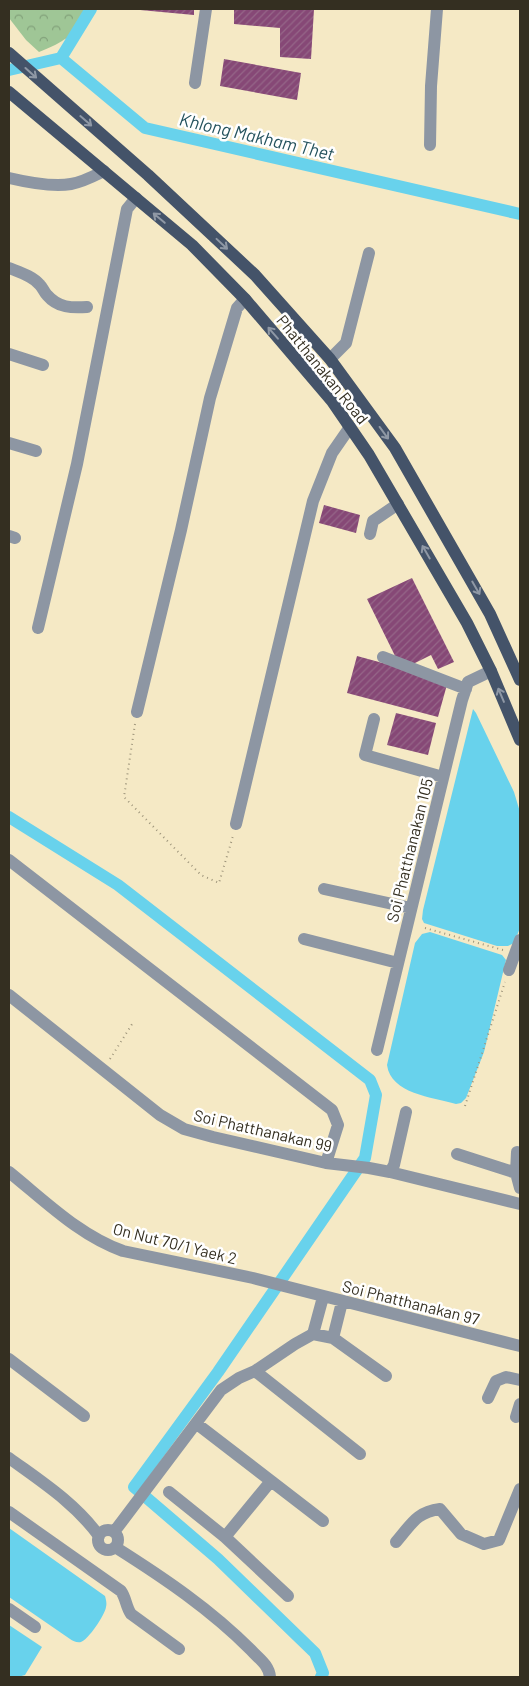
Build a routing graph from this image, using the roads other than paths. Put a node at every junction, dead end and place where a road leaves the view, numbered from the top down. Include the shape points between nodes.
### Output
1 (206, 9) edge
2 (437, 9) edge
3 (11, 55) edge
4 (195, 83) dead end
5 (9, 92) edge
6 (430, 145) dead end
7 (104, 171) junction
8 (9, 178) edge
9 (136, 198) junction
10 (369, 253) dead end
11 (9, 268) edge
12 (244, 299) junction
13 (87, 307) dead end
14 (9, 354) edge
15 (330, 358) junction
16 (43, 365) dead end
17 (350, 427) junction
18 (9, 443) edge
19 (36, 451) dead end
20 (398, 504) junction
21 (370, 534) dead end
22 (38, 628) dead end
23 (383, 657) dead end
24 (491, 671) junction
25 (520, 680) edge
26 (466, 689) junction
27 (137, 712) road end
28 (374, 719) dead end
29 (520, 740) edge
30 (443, 777) junction
31 (236, 824) road end
32 (9, 860) edge
33 (324, 890) dead end
34 (411, 908) junction
35 (304, 939) dead end
36 (520, 940) edge
37 (398, 963) junction
38 (509, 970) road end
39 (10, 998) edge
40 (377, 1050) dead end
41 (406, 1112) dead end
42 (517, 1152) dead end
43 (456, 1154) dead end
44 (326, 1163) junction
45 (9, 1172) edge
46 (390, 1172) junction
47 (516, 1173) junction
48 (520, 1188) edge
49 (520, 1204) edge
50 (294, 1290) joint
51 (323, 1297) junction
52 (342, 1302) junction
53 (313, 1334) junction
54 (333, 1338) junction
55 (520, 1346) edge
56 (9, 1359) edge
57 (255, 1371) junction
58 (386, 1376) dead end
59 (520, 1380) edge
60 (488, 1398) dead end
61 (520, 1404) edge
62 (84, 1416) dead end
63 (516, 1417) dead end
64 (197, 1424) junction
65 (360, 1454) dead end
66 (9, 1458) edge
67 (271, 1481) junction
68 (520, 1489) edge
69 (169, 1492) dead end
70 (9, 1512) edge
71 (323, 1521) dead end
72 (118, 1527) junction
73 (99, 1536) junction
74 (225, 1537) junction
75 (396, 1542) dead end
76 (115, 1547) junction
77 (288, 1596) dead end
78 (9, 1609) edge
79 (35, 1627) dead end
80 (179, 1649) dead end
81 (270, 1677) edge

1 - 4 street
2 - 6 street
3 -> 15 main road, Phatthanakan Road via 148,175 255,275
5 - 7 main road, Phatthanakan Road
7 - 8 street via 71,184
7 - 9 main road, Phatthanakan Road
12 -> 9 main road, Phatthanakan Road via 192,245
9 - 22 street via 128,209 77,464
10 - 15 street via 346,343
11 - 13 street via 40,284 59,305
17 -> 12 main road, Phatthanakan Road via 332,401
12 - 27 street via 237,308 210,398
14 - 16 street
15 -> 25 main road, Phatthanakan Road via 395,448 490,614
17 - 20 main road, Phatthanakan Road
17 - 31 street via 332,453 313,501
18 - 19 street
20 - 21 street via 373,521
24 -> 20 main road, Phatthanakan Road
23 - 26 street
24 - 26 street via 468,682
29 -> 24 main road, Phatthanakan Road
26 - 30 street, Soi Phatthanakan 105
28 - 30 street via 364,755
30 - 34 street, Soi Phatthanakan 105
32 - 44 street via 332,1110 338,1125
33 - 34 street
34 - 37 street, Soi Phatthanakan 105
35 - 37 street
36 - 38 street
37 - 40 street, Soi Phatthanakan 105
39 - 44 street, Soi Phatthanakan 99 via 160,1115 184,1129
41 - 46 street
42 - 47 street
43 - 47 street
44 - 46 street, Soi Phatthanakan 99
45 - 50 street, On Nut 70/1 Yaek 2 via 75,1225 105,1244 123,1251 253,1278
46 - 49 street, Soi Phatthanakan 99
47 - 48 street
50 - 51 street, Soi Phatthanakan 97
51 - 52 street, Soi Phatthanakan 97
51 - 53 street
52 - 54 street
52 - 55 street, Soi Phatthanakan 97
53 - 54 street
53 - 57 street
54 - 58 street
56 - 62 street
57 - 64 street via 221,1390
57 - 65 street
59 - 60 street via 506,1377 496,1381
61 - 63 street
64 - 67 street
64 - 72 street
66 - 73 street via 67,1500
67 - 71 street
67 - 74 street
68 - 75 street via 499,1540 484,1544 461,1534 440,1509 418,1517
69 - 74 street
70 - 80 street via 121,1591 131,1614
72 - 73 street via 105,1530
72 - 76 street
73 - 76 street via 99,1544 104,1549
74 - 77 street
76 - 81 street via 205,1608 269,1669
78 - 79 street

